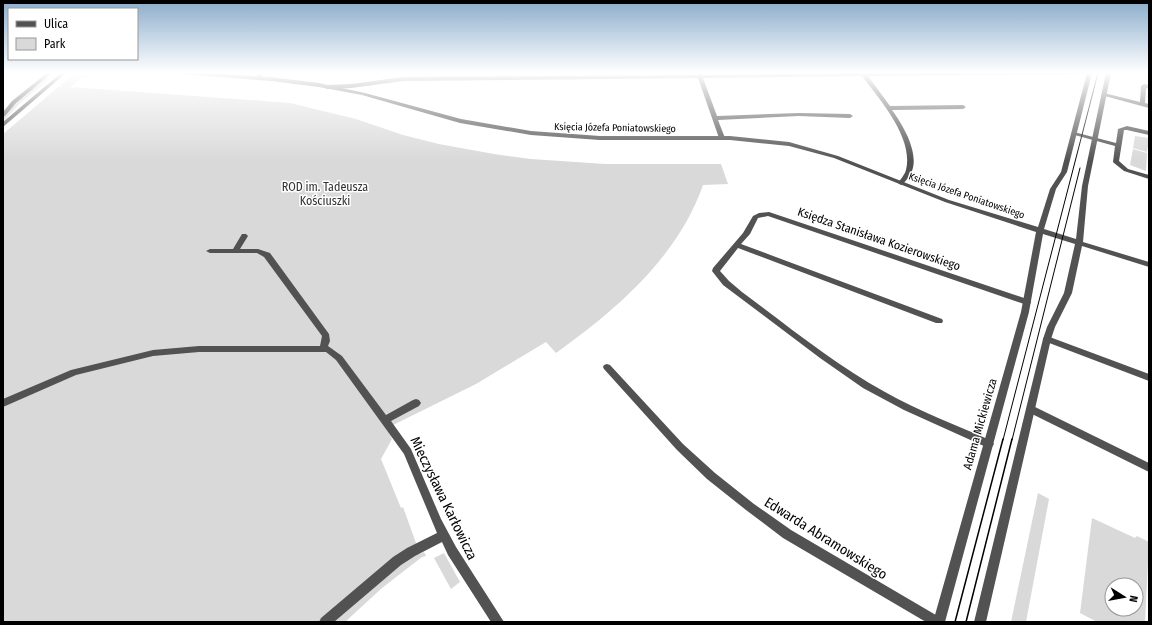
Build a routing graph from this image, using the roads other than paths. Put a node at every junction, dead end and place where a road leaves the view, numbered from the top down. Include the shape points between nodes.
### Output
1 (14, 102) edge
2 (30, 102) edge
3 (390, 102) edge
4 (709, 102) edge
5 (884, 102) edge
6 (1082, 102) edge
7 (1103, 102) edge
8 (1133, 102) edge
9 (1142, 104) joint
10 (1149, 106) edge
11 (963, 107) dead end
12 (888, 108) junction
13 (3, 115) edge
14 (850, 116) dead end
15 (715, 118) junction
16 (3, 125) edge
17 (1149, 133) edge
18 (1074, 134) junction
19 (722, 138) junction
20 (1096, 140) junction
21 (1118, 145) junction
22 (1149, 177) edge
23 (901, 183) junction
24 (1040, 231) junction
25 (244, 236) dead end
26 (1079, 244) junction
27 (737, 245) junction
28 (236, 250) junction
29 (210, 251) dead end
30 (1149, 265) edge
31 (1027, 302) junction
32 (939, 321) dead end
33 (1047, 339) junction
34 (323, 348) junction
35 (607, 367) dead end
36 (1149, 378) edge
37 (416, 402) dead end
38 (3, 403) edge
39 (1031, 409) junction
40 (387, 424) junction
41 (988, 444) junction
42 (1149, 468) edge
43 (444, 534) junction
44 (325, 622) edge
45 (498, 622) edge
46 (938, 622) edge
47 (980, 622) edge

1 - 13 street
2 - 16 street
3 - 19 street, Księcia Józefa Poniatowskiego via 460,122 531,133 607,138
4 - 15 street
5 - 12 street
6 - 18 street, Adama Mickiewicza
7 - 20 street
8 - 9 street
9 - 10 street
11 - 12 street
12 - 23 street via 901,125 908,145 908,170 906,178
14 - 15 street via 808,113
15 - 19 street
17 - 21 street via 1121,129
18 - 20 street
18 - 24 street, Adama Mickiewicza via 1064,172 1054,188
19 - 23 street, Księcia Józefa Poniatowskiego via 766,141 806,148
20 - 21 street
20 - 26 street via 1085,186
21 - 22 street via 1116,162 1122,168
23 - 24 street, Księcia Józefa Poniatowskiego via 943,200
24 - 26 street
24 - 31 street, Adama Mickiewicza
25 - 28 street
26 - 30 street
26 - 33 street via 1068,293 1050,327
27 - 31 street, Księdza Stanisława Kozierowskiego via 755,217 769,214
27 - 32 street
27 - 41 street, Księdza Stanisława Kozierowskiego via 719,264 716,271 748,300 864,383 900,404
28 - 29 street
28 - 34 street via 258,251 267,255 326,336
31 - 41 street, Adama Mickiewicza
33 - 36 street
33 - 39 street
34 - 38 street via 199,349 153,353 74,372
34 - 40 street, Mieczysława Karłowicza via 332,351 339,358
35 - 46 street, Edwarda Abramowskiego via 680,447 750,507 793,537
37 - 40 street
39 - 42 street
39 - 47 street
40 - 43 street, Mieczysława Karłowicza via 408,452
41 - 46 street, Adama Mickiewicza
43 - 44 street via 397,561
43 - 45 street, Mieczysława Karłowicza via 459,564

